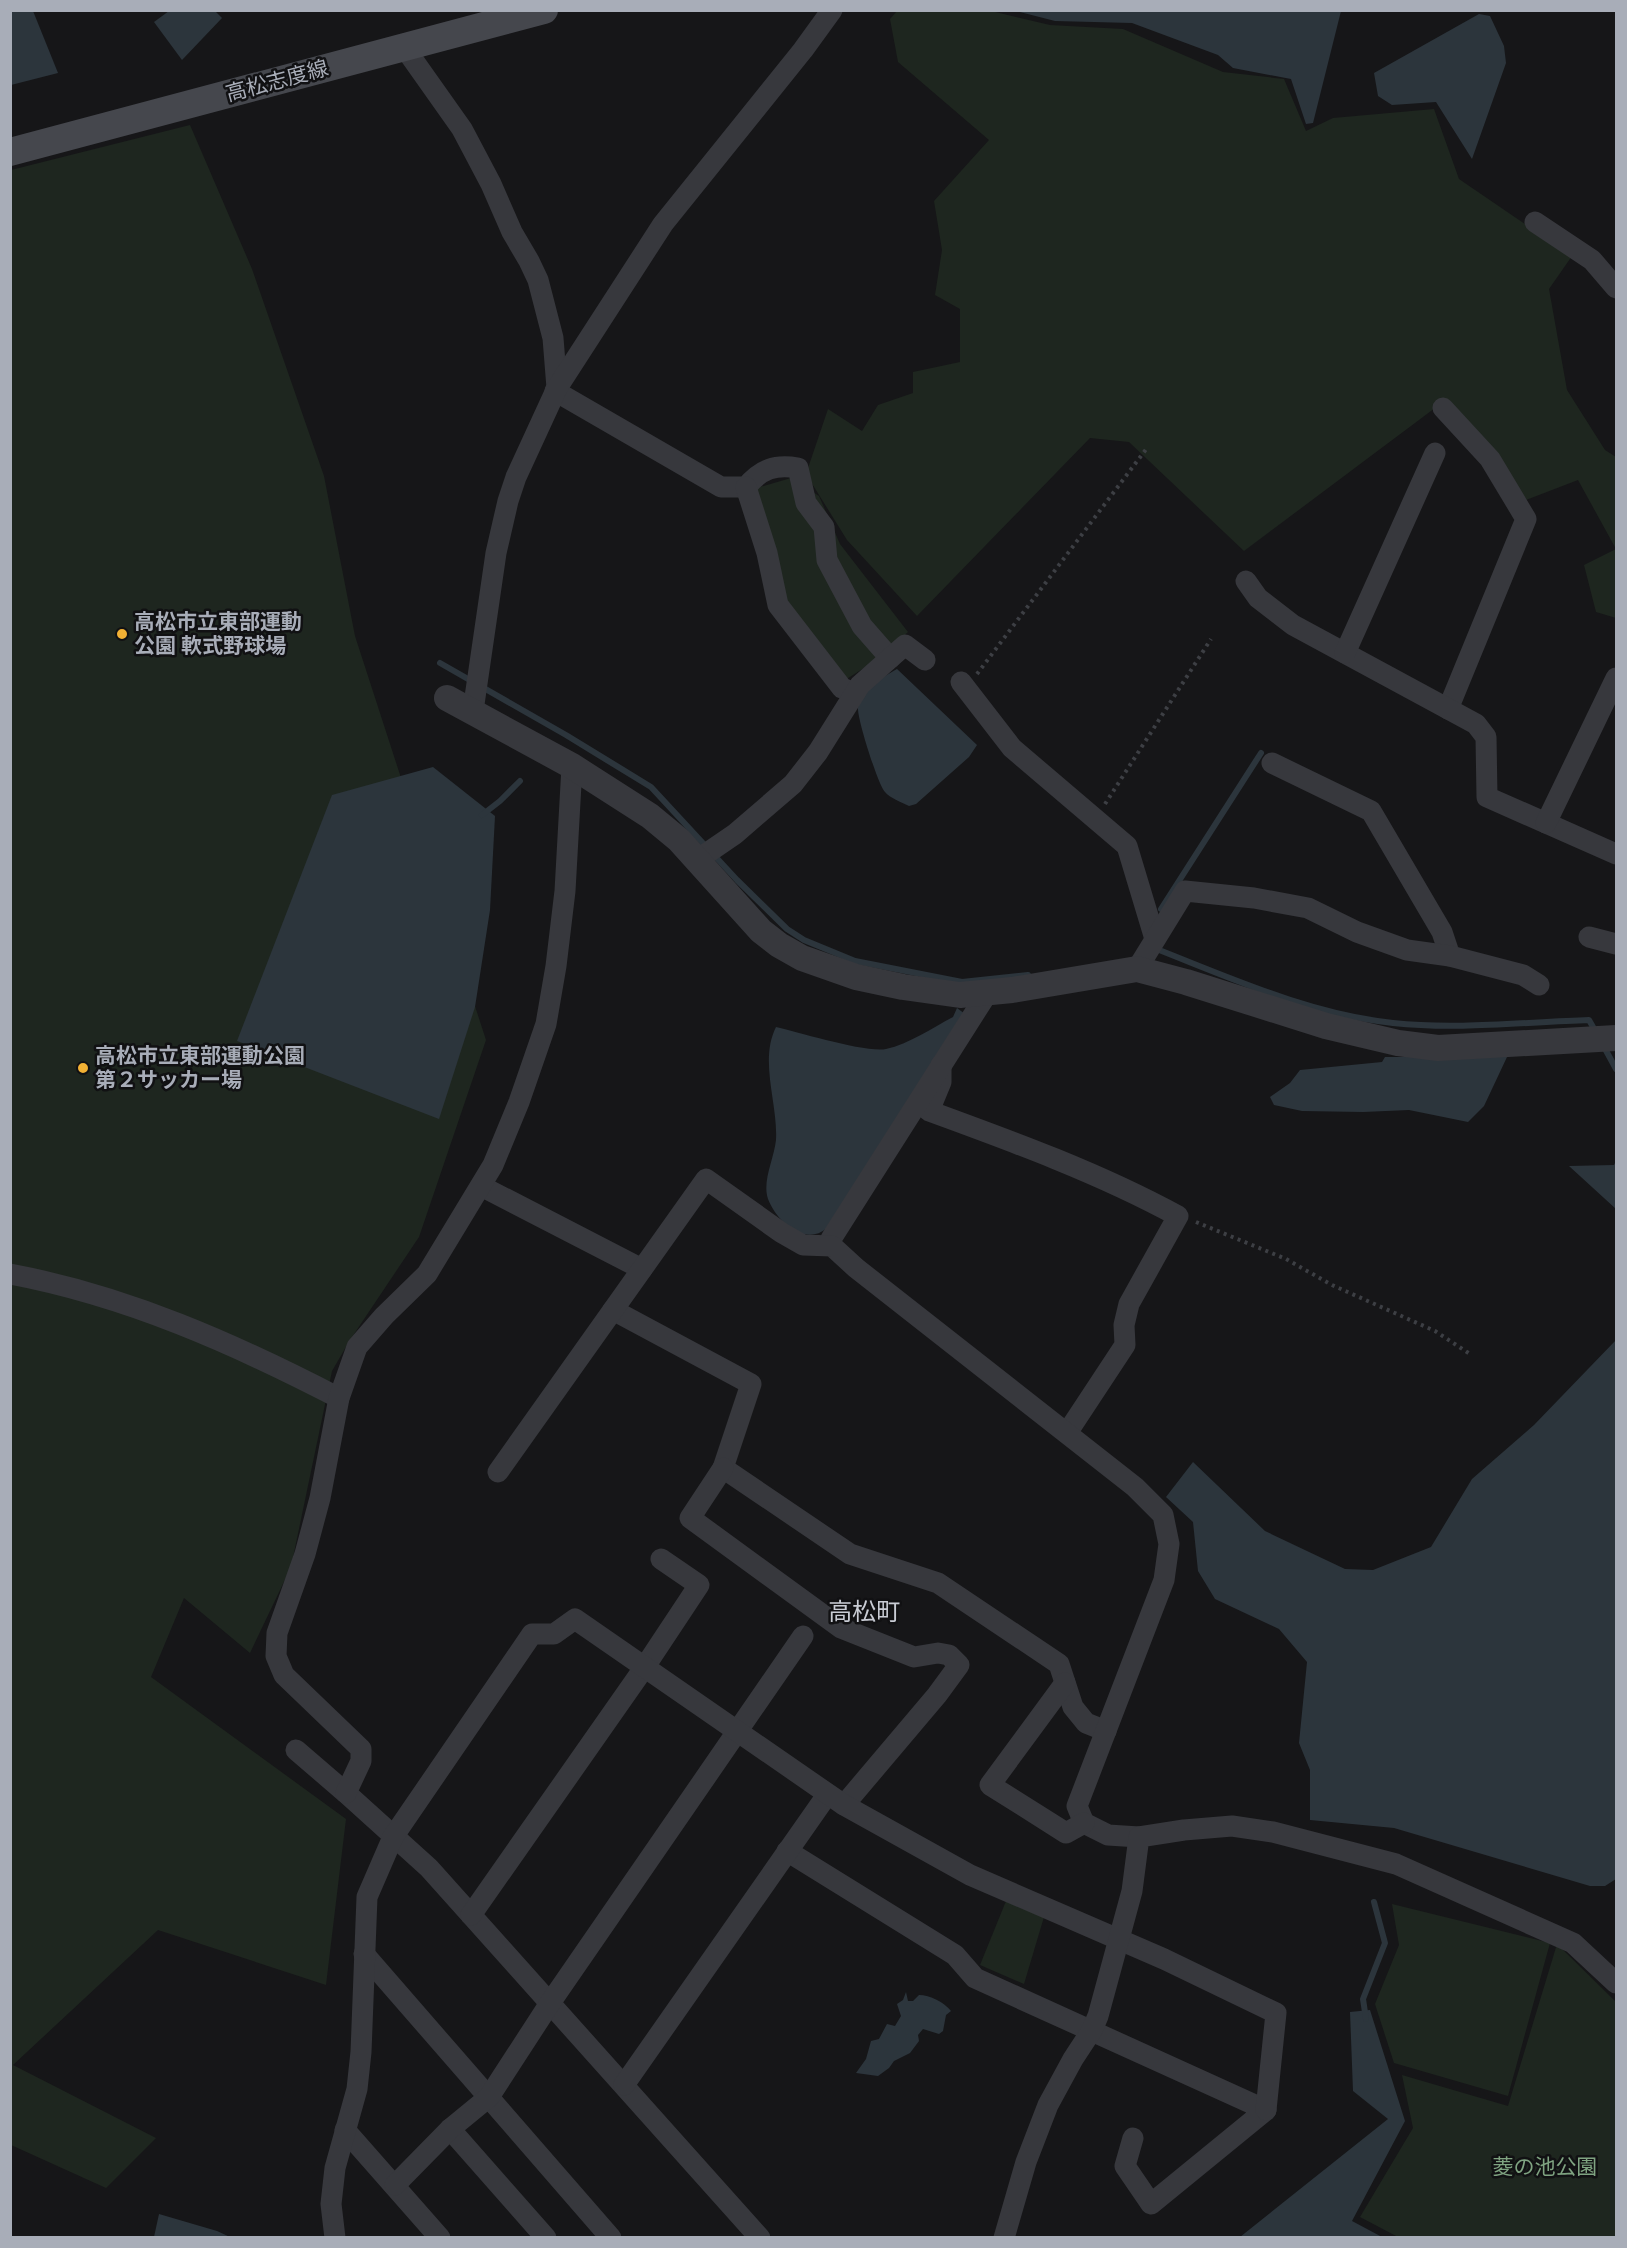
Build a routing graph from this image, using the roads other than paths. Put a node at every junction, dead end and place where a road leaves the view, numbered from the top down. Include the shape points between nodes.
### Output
1 (544, 10) edge
2 (832, 10) edge
3 (404, 47) junction
4 (10, 152) edge
5 (1535, 222) dead end
6 (1617, 288) edge
7 (556, 390) junction
8 (1443, 408) dead end
9 (1435, 453) dead end
10 (746, 487) junction
11 (1246, 581) dead end
12 (1345, 653) junction
13 (890, 658) junction
14 (925, 660) dead end
15 (1617, 678) edge
16 (963, 685) road end
17 (855, 693) junction
18 (447, 698) dead end
19 (1448, 709) junction
20 (473, 711) junction
21 (1272, 763) dead end
22 (572, 766) junction
23 (1545, 823) junction
24 (1617, 854) edge
25 (697, 860) junction
26 (1589, 937) dead end
27 (1155, 939) junction
28 (1617, 944) edge
29 (1450, 956) junction
30 (1137, 969) junction
31 (1539, 985) dead end
32 (988, 992) junction
33 (1615, 1038) edge
34 (941, 1065) junction
35 (481, 1186) junction
36 (832, 1246) junction
37 (642, 1269) junction
38 (10, 1274) edge
39 (613, 1310) junction
40 (339, 1398) junction
41 (1067, 1433) junction
42 (723, 1468) junction
43 (498, 1472) dead end
44 (661, 1559) dead end
45 (803, 1636) dead end
46 (644, 1668) junction
47 (1065, 1683) junction
48 (1106, 1731) junction
49 (738, 1732) junction
50 (296, 1750) dead end
51 (346, 1793) junction
52 (835, 1800) junction
53 (1084, 1823) junction
54 (393, 1837) junction
55 (1139, 1837) junction
56 (787, 1851) junction
57 (471, 1915) junction
58 (1119, 1939) junction
59 (364, 1954) junction
60 (1617, 1983) edge
61 (550, 2002) junction
62 (1092, 2030) junction
63 (624, 2085) junction
64 (489, 2097) junction
65 (1266, 2110) junction
66 (450, 2129) junction
67 (345, 2130) junction
68 (1133, 2138) dead end
69 (394, 2185) junction
70 (335, 2238) edge
71 (440, 2238) edge
72 (546, 2238) edge
73 (611, 2238) edge
74 (760, 2238) edge
75 (1004, 2238) edge

1 - 3 main road, 高松志度線
2 - 7 street via 663,224
3 - 4 main road, 高松志度線
3 - 7 street via 462,129 538,280 552,339
5 - 6 street via 1592,260
7 - 10 street via 721,488
7 - 20 street via 508,501 496,553
8 - 19 street via 1490,459 1526,519
9 - 12 street
10 - 13 street via 756,475 770,468 798,468 806,503 824,527 827,560 862,626
10 - 17 street via 778,605 842,688
11 - 12 street via 1258,598 1293,625
12 - 19 street
13 - 14 street via 905,645
13 - 17 street
15 - 23 street
16 - 27 street via 1012,748 1127,846
17 - 25 street via 793,784 735,834
18 - 20 street
19 - 23 street via 1476,724 1486,737 1487,797
20 - 22 street
21 - 29 street via 1371,810 1442,932
22 - 25 street via 650,816
22 - 35 street via 565,891 546,1024 510,1123
23 - 24 street
25 - 32 street via 761,931 802,958 856,977 903,987 960,995
26 - 28 street
27 - 29 street via 1185,891 1308,908 1397,946
27 - 30 street
29 - 31 street via 1523,975
30 - 32 street
30 - 33 street via 1326,1026 1398,1043 1438,1048
32 - 34 street
34 - 36 street via 831,1239
34 - 41 street via 941,1082 929,1111 1040,1152 1178,1216 1129,1304 1125,1345
35 - 37 street
35 - 40 street via 427,1274 357,1347
36 - 37 street via 803,1245 706,1179
36 - 41 street
37 - 39 street
38 - 40 street via 82,1289 137,1307
39 - 42 street via 751,1384
39 - 43 street
40 - 51 street via 320,1498 277,1633 276,1656 284,1675 360,1749 361,1761
41 - 48 street via 1135,1486 1163,1515 1169,1544 1164,1580
42 - 47 street via 850,1554 938,1582 1059,1664
42 - 52 street via 690,1518 841,1628 914,1657 949,1655 959,1665 937,1695
44 - 46 street via 699,1585
45 - 49 street
46 - 49 street
46 - 54 street via 575,1619 554,1634 532,1634
46 - 57 street
47 - 48 street via 1073,1707 1086,1723
47 - 53 street via 990,1785 1066,1833
48 - 53 street via 1077,1806
49 - 52 street
49 - 61 street
50 - 51 street
51 - 54 street
52 - 56 street
52 - 58 street via 970,1875
53 - 55 street via 1108,1835
54 - 57 street via 429,1868
54 - 59 street via 367,1897
55 - 58 street via 1132,1891
55 - 60 street via 1232,1826 1273,1832 1396,1864 1573,1943
56 - 62 street via 956,1955 975,1978
56 - 63 street
57 - 61 street
58 - 62 street
58 - 65 street via 1276,2013
59 - 64 street
59 - 67 street via 361,2052 357,2089
61 - 63 street
61 - 64 street
62 - 65 street
62 - 75 street via 1048,2105
63 - 74 street
64 - 66 street
64 - 73 street
65 - 68 street via 1151,2204 1125,2166
66 - 69 street
66 - 72 street
67 - 69 street
67 - 70 street via 331,2204
69 - 71 street

